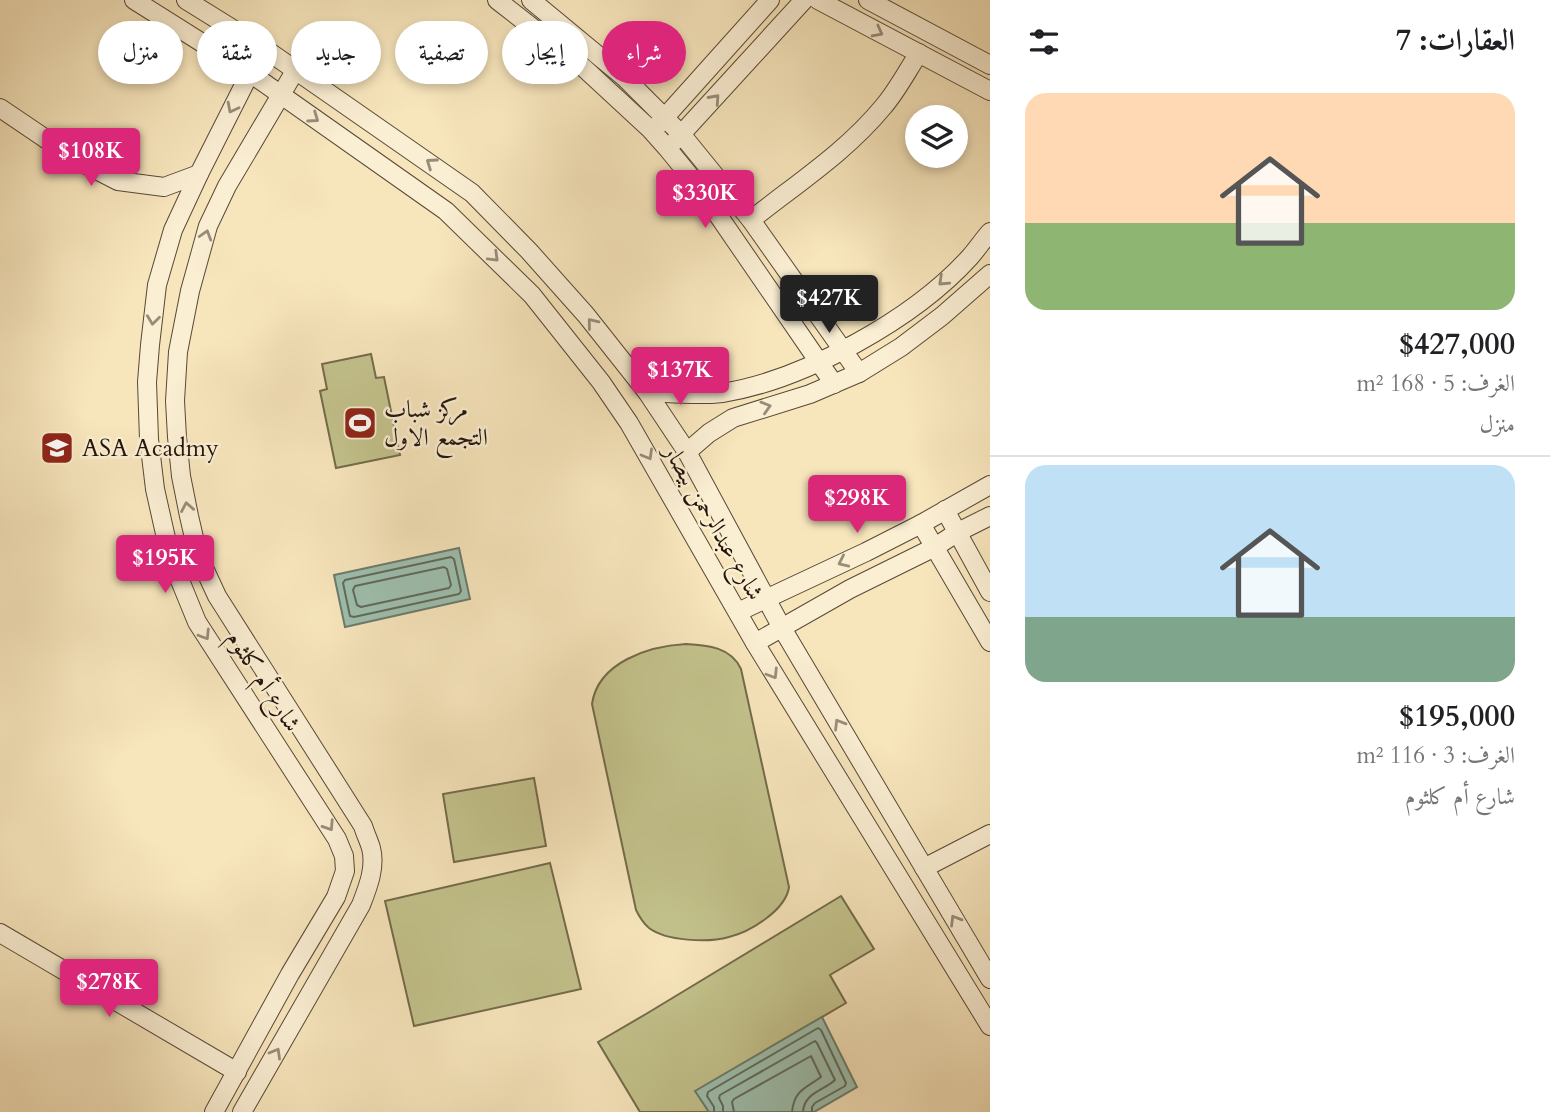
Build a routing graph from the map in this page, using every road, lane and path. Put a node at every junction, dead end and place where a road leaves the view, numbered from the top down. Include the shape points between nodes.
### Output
1 (134, 0) edge
2 (186, 0) edge
3 (497, 0) edge
4 (531, 0) edge
5 (771, 0) edge
6 (804, 0) edge
7 (818, 0) edge
8 (867, 0) edge
9 (220, 21) edge
10 (197, 40) edge
11 (919, 53) junction
12 (990, 65) edge
13 (291, 78) edge
14 (244, 84) edge
15 (266, 84) edge
16 (314, 84) edge
17 (990, 92) edge
18 (282, 95) junction
19 (0, 108) edge
20 (658, 124) junction
21 (682, 135) junction
22 (667, 148) junction
23 (199, 174) junction
24 (751, 219) junction
25 (990, 232) edge
26 (990, 274) edge
27 (843, 350) junction
28 (819, 362) junction
29 (859, 373) junction
30 (834, 384) junction
31 (647, 392) junction
32 (687, 452) junction
33 (990, 485) edge
34 (945, 510) junction
35 (990, 516) edge
36 (921, 524) junction
37 (958, 533) junction
38 (934, 547) junction
39 (990, 592) edge
40 (766, 598) junction
41 (738, 612) junction
42 (782, 628) junction
43 (990, 642) edge
44 (755, 643) junction
45 (990, 834) edge
46 (924, 868) junction
47 (0, 933) edge
48 (290, 974) junction
49 (990, 979) edge
50 (314, 987) junction
51 (990, 1026) edge
52 (237, 1072) junction
53 (214, 1112) edge
54 (242, 1112) edge

1 - 10 street, شارع عبدالرحمن بيصار
2 - 9 street, شارع عبدالرحمن بيصار
3 - 20 street
4 - 20 street via 624,76
5 - 20 street
21 -> 6 street
7 -> 11 street
8 - 12 street
11 - 17 street
11 - 24 street via 885,105 859,134
13 - 18 street, شارع أم كلثوم
14 -> 23 street, شارع أم كلثوم
15 - 18 street, شارع عبدالرحمن بيصار
31 -> 16 street, شارع عبدالرحمن بيصار via 586,315 472,193
18 -> 41 street, شارع عبدالرحمن بيصار via 446,211 532,295 629,423
50 -> 18 street, شارع أم كلثوم via 369,886 372,849 363,826 217,596 198,555 181,476 175,401 180,340 208,226
19 - 23 street via 77,160 118,181 164,187
20 - 21 street
20 - 22 street
21 - 22 street
21 - 24 street
22 - 28 street
23 -> 48 street, شارع أم كلثوم via 173,230 157,285 147,382 149,439 170,556 197,622 344,856 345,871 336,897
24 - 27 street
25 -> 27 street via 935,289
26 - 29 street via 901,347
27 - 28 street
27 - 29 street
28 - 30 street
28 - 31 street via 719,393
29 - 30 street
32 -> 30 street via 733,418
31 - 32 street, شارع عبدالرحمن بيصار
32 - 40 street, شارع عبدالرحمن بيصار
33 - 34 street
34 - 36 street
34 - 37 street
35 - 37 street
36 - 38 street
36 -> 40 street
37 - 38 street
37 - 39 street
38 - 42 street
38 - 43 street
40 - 41 street
40 - 42 street, شارع عبدالرحمن بيصار
41 - 44 street, شارع عبدالرحمن بيصار
42 - 44 street
46 -> 42 street, شارع عبدالرحمن بيصار
44 -> 51 street, شارع عبدالرحمن بيصار
45 - 46 street
49 -> 46 street, شارع عبدالرحمن بيصار
47 - 52 street
48 - 50 street
48 - 52 street, شارع أم كلثوم
54 -> 50 street, شارع أم كلثوم
52 - 53 street, شارع أم كلثوم

